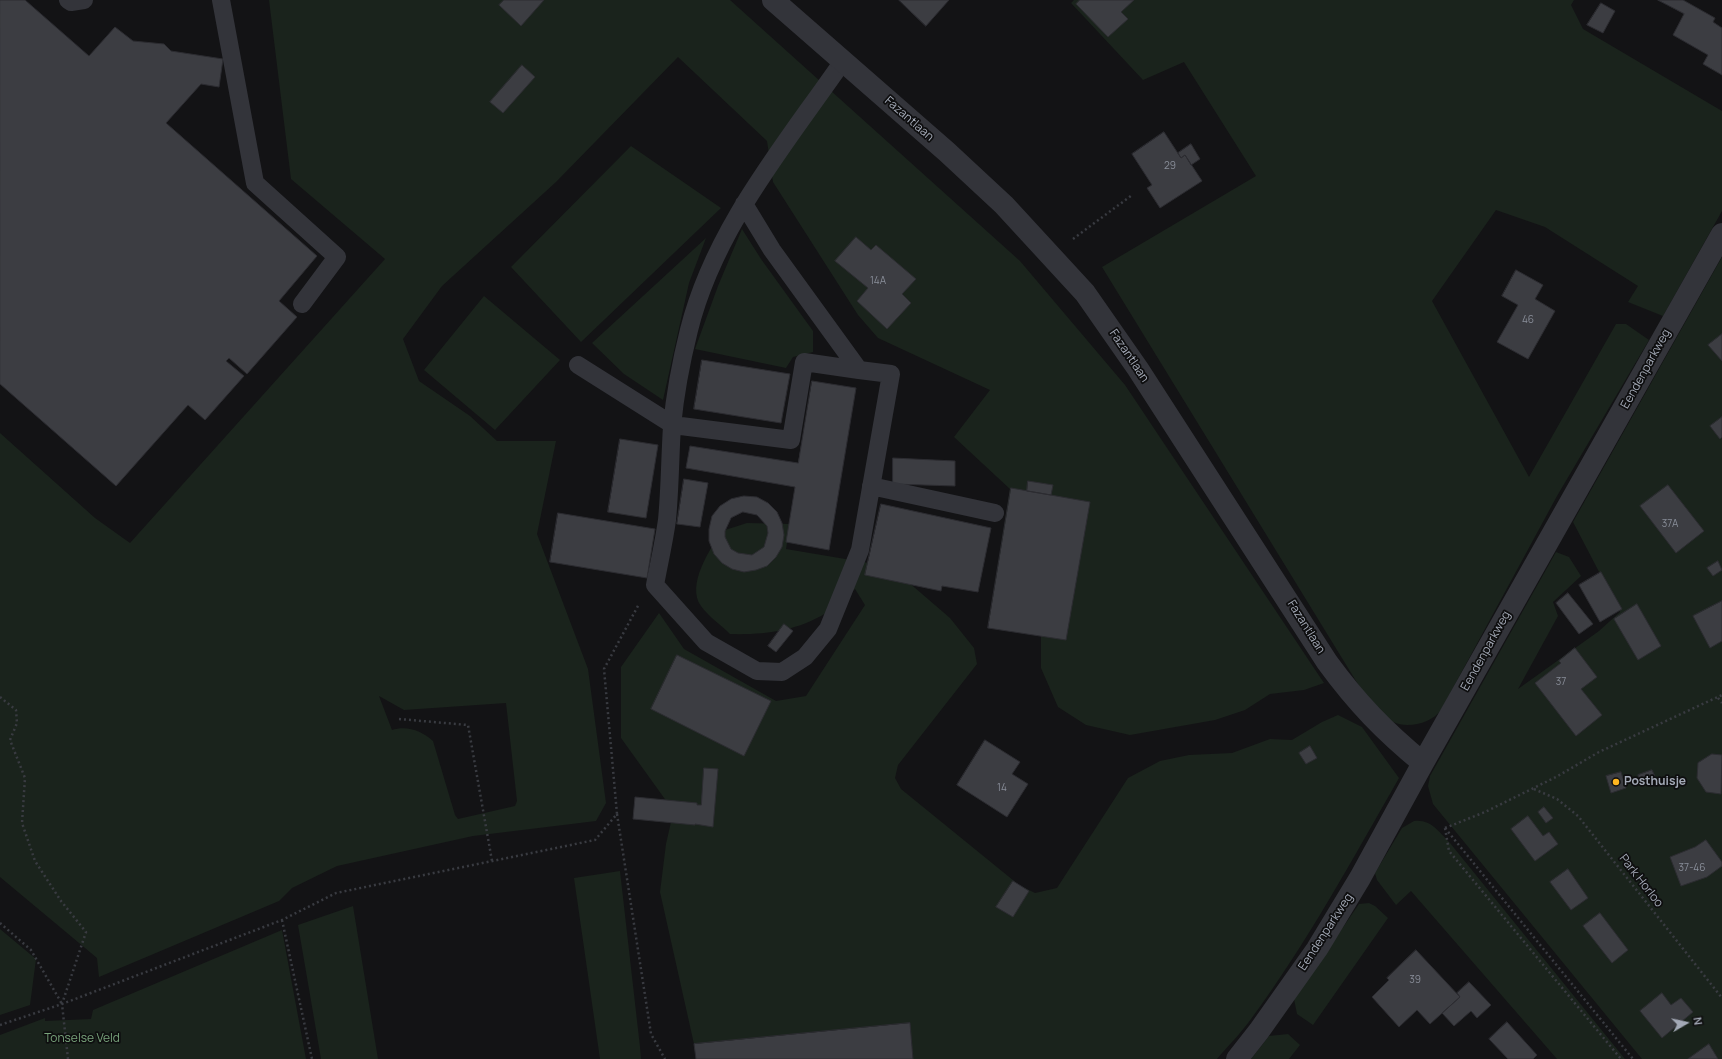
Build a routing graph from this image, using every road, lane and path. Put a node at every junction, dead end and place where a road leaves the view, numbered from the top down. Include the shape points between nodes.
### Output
1 (68, 0) edge
2 (84, 0) edge
3 (220, 0) edge
4 (773, 0) edge
5 (843, 61) junction
6 (1132, 195) dead end
7 (744, 204) junction
8 (1722, 234) edge
9 (1073, 239) dead end
10 (302, 304) dead end
11 (578, 365) dead end
12 (859, 370) junction
13 (673, 425) junction
14 (871, 486) junction
15 (995, 513) dead end
16 (655, 585) junction
17 (1722, 695) edge
18 (0, 697) edge
19 (1718, 698) junction
20 (1722, 702) edge
21 (399, 719) dead end
22 (1423, 763) junction
23 (1534, 788) junction
24 (617, 814) junction
25 (1445, 828) junction
26 (492, 861) junction
27 (282, 920) junction
28 (0, 923) edge
29 (1722, 998) edge
30 (62, 1004) junction
31 (0, 1025) edge
32 (68, 1059) edge
33 (312, 1059) edge
34 (665, 1059) edge
35 (1237, 1059) edge
36 (1621, 1059) edge
37 (1633, 1059) edge

1 - 2 lane
3 - 10 lane via 255,183 337,257
4 - 5 street, Fazantlaan
5 - 7 lane
5 - 22 street, Fazantlaan via 1004,205 1085,293 1138,369 1327,662 1351,695 1399,744
6 - 9 path
7 - 12 lane via 772,250
7 - 13 lane via 703,288 681,365
8 - 22 street, Eendenparkweg
11 - 13 lane
12 - 13 lane via 804,362 791,440
12 - 14 lane via 891,374
13 - 16 lane via 666,520
14 - 15 lane
14 - 16 lane via 860,550 828,629 805,657 782,672 757,671 706,642
16 - 24 path via 637,607 604,669
17 - 19 path
18 - 30 path via 16,710 17,723 10,740 26,778 22,823 36,861 61,901 86,932
19 - 20 path
19 - 23 path via 1611,746
21 - 26 path via 468,725
22 - 35 street, Eendenparkweg via 1360,878 1317,949
23 - 25 path
23 - 29 path, Park Horloo via 1557,799 1578,816
24 - 26 path via 595,840
24 - 34 path via 651,1034
25 - 36 path via 1449,850
25 - 37 path
26 - 27 path via 336,893
27 - 30 path
27 - 33 path
28 - 30 path via 31,950
30 - 31 path
30 - 32 path

